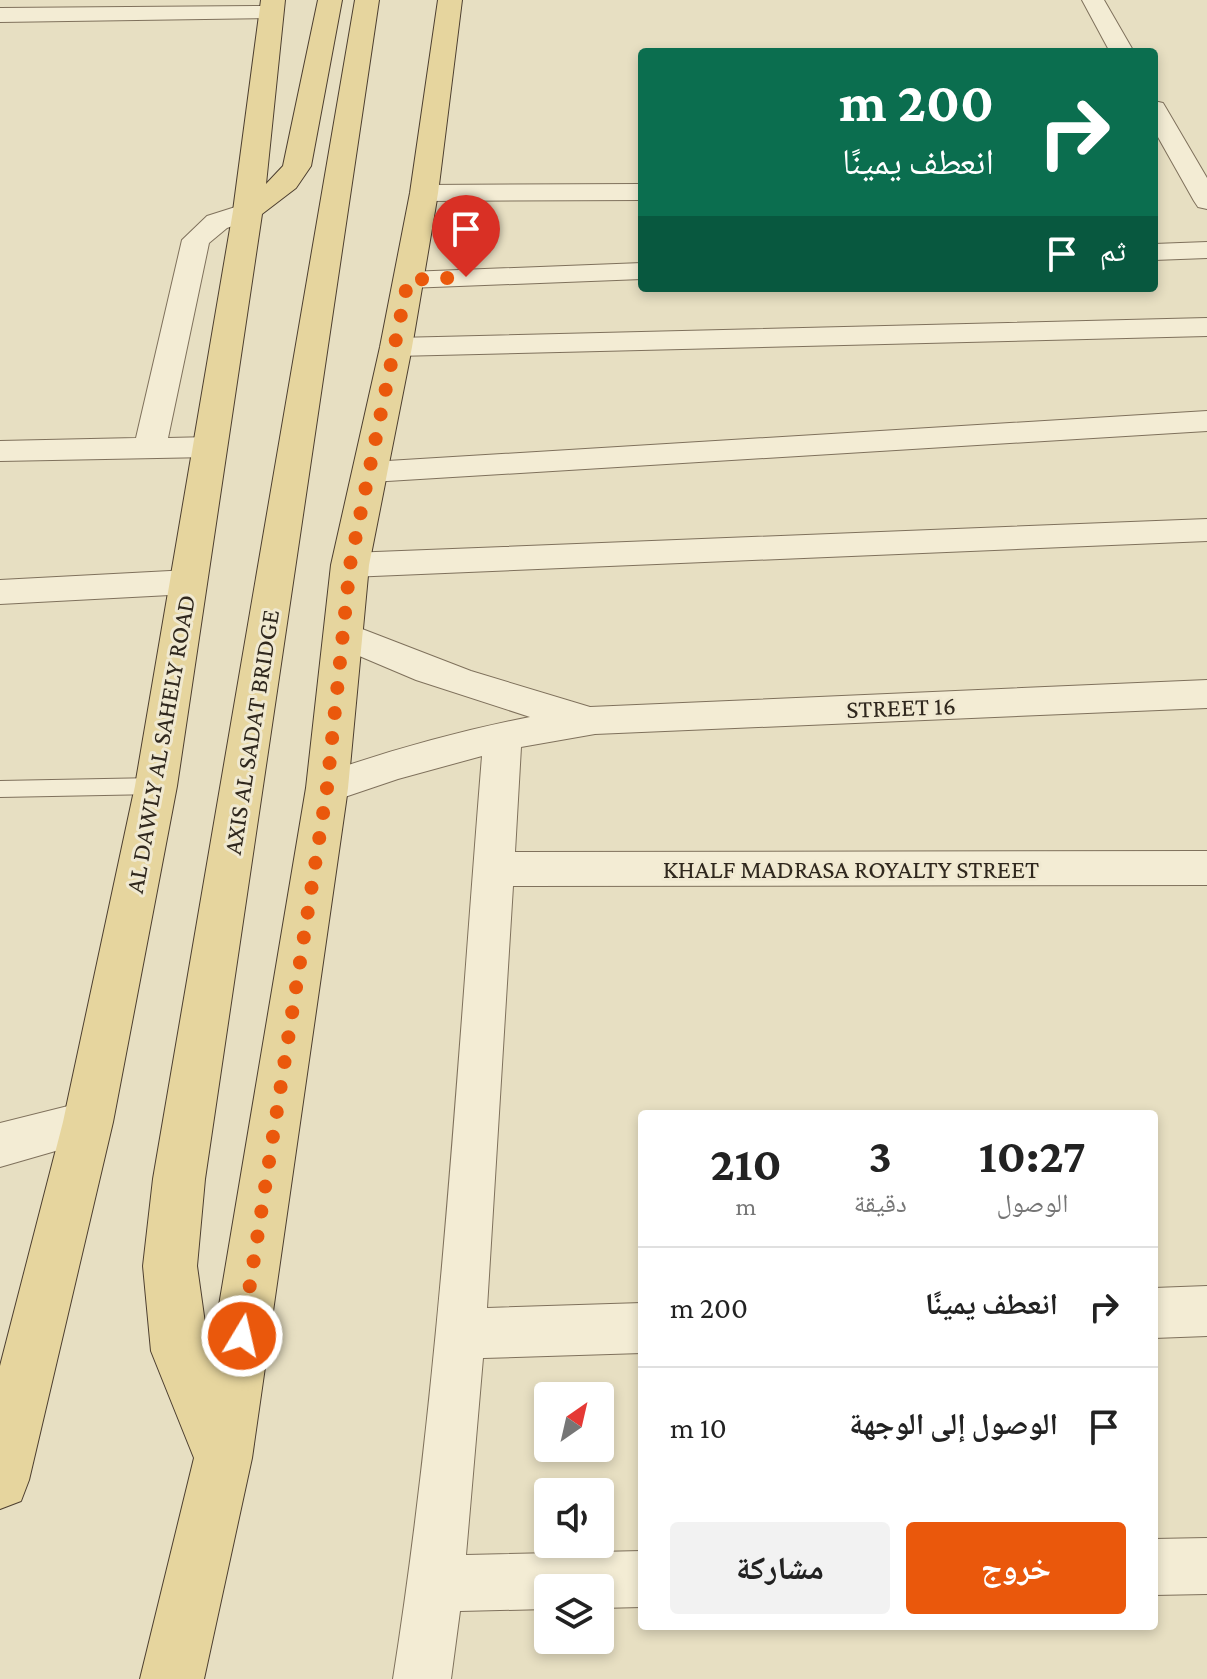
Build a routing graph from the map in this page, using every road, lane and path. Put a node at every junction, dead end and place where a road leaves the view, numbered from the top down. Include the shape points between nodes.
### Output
1 (330, 0) edge
2 (367, 0) edge
3 (450, 0) edge
4 (1093, 0) edge
5 (272, 6) edge
6 (0, 15) edge
7 (1120, 48) edge
8 (1158, 115) edge
9 (638, 192) edge
10 (424, 193) junction
11 (1205, 195) edge
12 (248, 211) junction
13 (1207, 250) edge
14 (1158, 252) edge
15 (638, 271) edge
16 (408, 280) junction
17 (1207, 327) edge
18 (396, 347) junction
19 (1207, 421) edge
20 (210, 447) junction
21 (150, 448) junction
22 (0, 451) edge
23 (371, 472) junction
24 (1207, 530) edge
25 (350, 565) junction
26 (189, 582) junction
27 (0, 592) edge
28 (344, 635) junction
29 (1207, 694) edge
30 (595, 720) junction
31 (503, 734) junction
32 (156, 786) junction
33 (327, 788) junction
34 (0, 789) edge
35 (1207, 868) edge
36 (495, 869) junction
37 (88, 1122) junction
38 (0, 1145) edge
39 (1207, 1311) edge
40 (1158, 1313) edge
41 (638, 1328) edge
42 (460, 1334) junction
43 (223, 1458) junction
44 (0, 1480) edge
45 (1207, 1566) edge
46 (1158, 1567) edge
47 (638, 1579) edge
48 (436, 1584) junction
49 (172, 1679) edge
50 (422, 1679) edge

1 - 12 main road via 297,166 286,182
2 - 43 main road, AXIS AL SADAT BRIDGE via 179,1179 170,1266 179,1351
3 - 10 main road
4 - 7 street
5 - 6 street
5 - 12 main road, AL DAWLY AL SAHELY ROAD
8 - 11 street
9 - 10 street
10 - 16 main road
12 - 20 main road, AL DAWLY AL SAHELY ROAD
12 - 21 street via 217,222 196,240
13 - 14 street
15 - 16 street
16 - 18 main road
17 - 18 street
18 - 23 main road
19 - 23 street
20 - 21 street
20 - 26 main road, AL DAWLY AL SAHELY ROAD
21 - 22 street
23 - 25 main road
24 - 25 street
25 - 28 main road
26 - 27 street
26 - 32 main road, AL DAWLY AL SAHELY ROAD
28 - 30 street, STREET 16 via 461,684
28 - 33 main road
29 - 30 street, STREET 16
30 - 31 street, STREET 16
31 - 33 street, STREET 16 via 385,766
31 - 36 street
32 - 34 lane
32 - 37 main road, AL DAWLY AL SAHELY ROAD
33 - 43 main road
35 - 36 street, KHALF MADRASA ROYALTY STREET
36 - 42 street
37 - 38 street
37 - 44 main road, AL DAWLY AL SAHELY ROAD
39 - 40 street
41 - 42 street
42 - 48 street
43 - 49 main road
45 - 46 street
47 - 48 street
48 - 50 street

